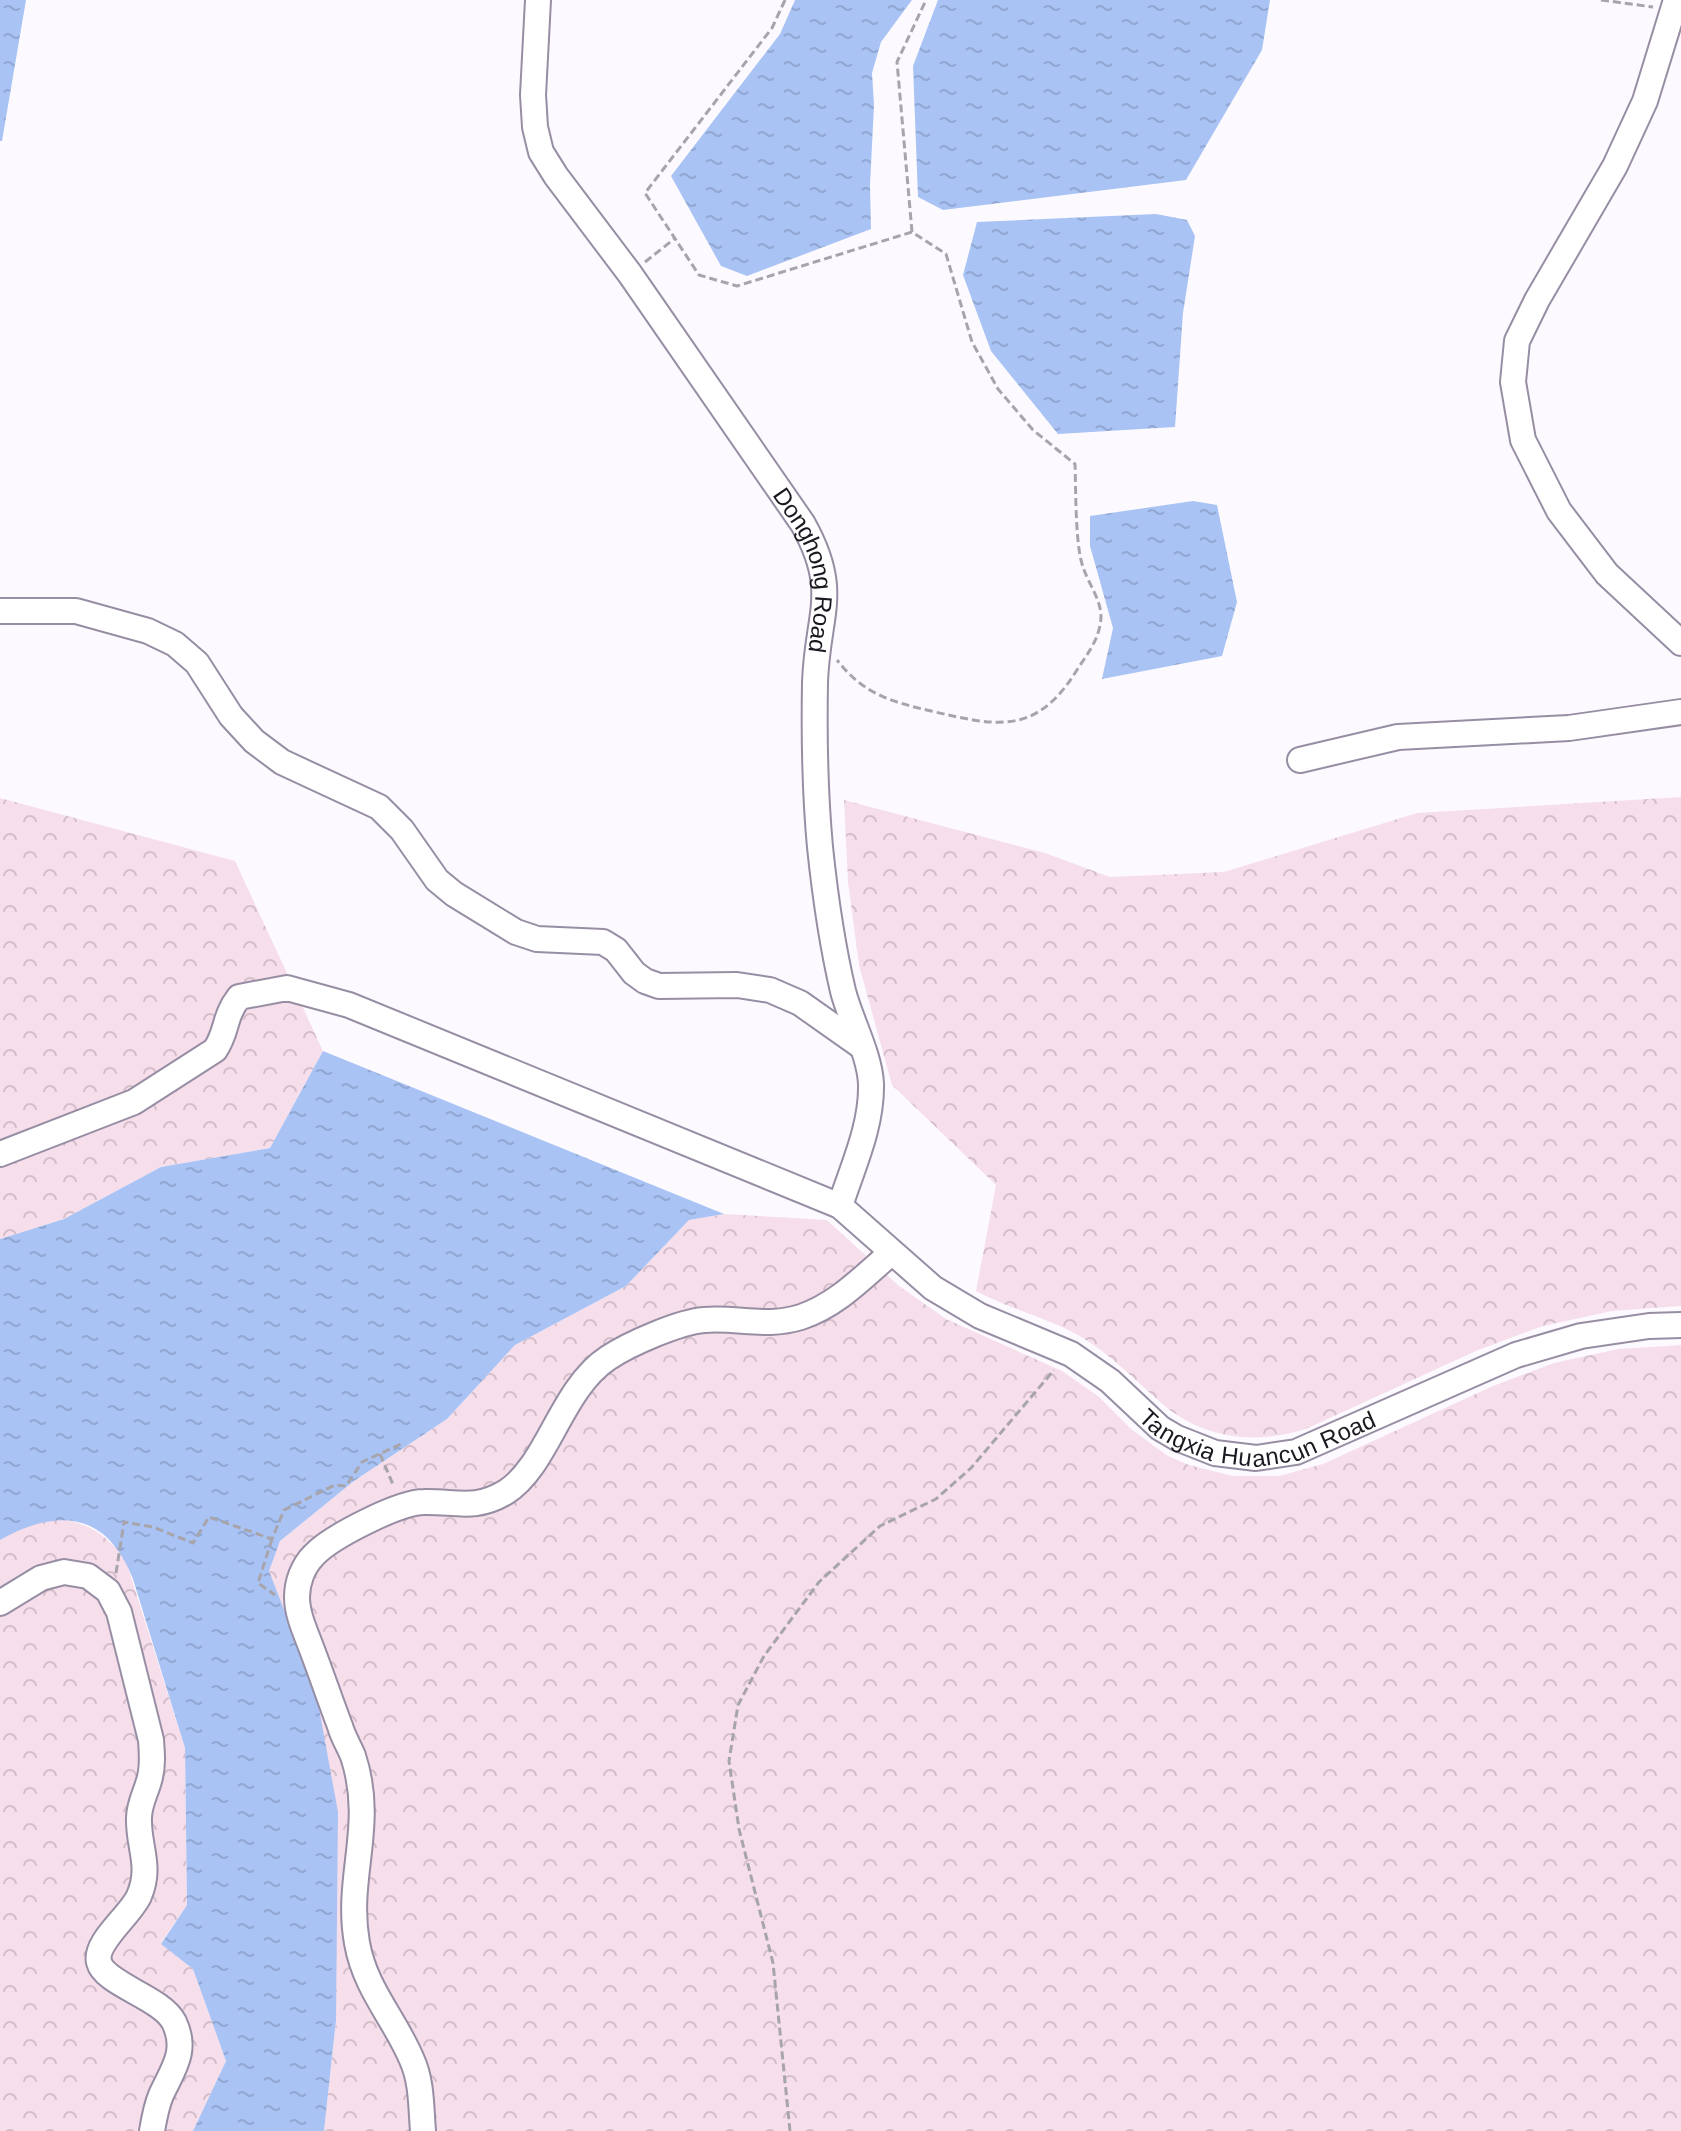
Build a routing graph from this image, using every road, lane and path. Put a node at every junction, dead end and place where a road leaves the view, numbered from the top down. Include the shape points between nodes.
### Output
1 (538, 0) edge
2 (785, 0) edge
3 (926, 0) edge
4 (1601, 0) edge
5 (1675, 5) edge
6 (912, 232) junction
7 (675, 239) junction
8 (630, 274) junction
9 (0, 611) edge
10 (820, 638) junction
11 (1681, 643) edge
12 (1681, 712) edge
13 (1300, 760) dead end
14 (861, 1046) junction
15 (0, 1154) edge
16 (840, 1206) junction
17 (891, 1253) junction
18 (1681, 1325) edge
19 (1071, 1354) junction
20 (401, 1444) dead end
21 (380, 1454) junction
22 (402, 1506) junction
23 (272, 1539) junction
24 (108, 1591) junction
25 (0, 1603) edge
26 (299, 1610) junction
27 (152, 2131) edge
28 (423, 2131) edge
29 (790, 2131) edge

1 - 8 street, Donghong Road via 533,95 541,152
2 - 7 path via 772,28 645,193
3 - 6 path via 897,62
4 - 5 path
5 - 11 street via 1645,101 1615,166 1517,341 1513,382 1523,440 1559,511 1607,574
6 - 7 path via 737,286 699,275
6 - 10 path via 946,254 972,342 998,389 1033,430 1075,464 1081,565 1102,619 1097,639 1060,697 1016,721 990,723 888,701 849,676
7 - 8 path
8 - 10 street, Donghong Road via 803,524 824,573
9 - 14 street via 76,611 175,644 197,663 254,741 282,762 379,807 437,880 516,932 537,939 603,942 634,973 659,986 770,990 800,1003
10 - 14 street, Donghong Road via 814,717 820,846 844,993
12 - 13 street via 1569,728 1398,737
14 - 16 street, Donghong Road via 871,1079 870,1114
15 - 16 street via 134,1102 215,1050 227,1012 239,997 287,988 349,1005
16 - 17 street, Tangxia Huancun Road
17 - 19 street, Tangxia Huancun Road via 956,1303
17 - 22 street via 831,1303 799,1317 680,1324 609,1357 586,1377 524,1475 507,1491 464,1505
18 - 19 street, Tangxia Huancun Road via 1615,1330 1549,1344 1316,1445 1256,1458 1215,1453 1177,1438
19 - 29 path via 971,1468 936,1499 880,1526 819,1582 764,1656 738,1705 729,1761 739,1829 773,1963
20 - 21 path
21 - 22 path
21 - 23 path via 362,1462 346,1486 335,1485 284,1510
22 - 26 street via 314,1555 298,1586
23 - 24 path via 209,1517 193,1543 124,1522 118,1568
23 - 26 path via 258,1583
24 - 25 street via 88,1576 64,1572 41,1578
24 - 27 street via 119,1612 153,1760 139,1814 146,1858 143,1884 133,1907 99,1950 99,1963 105,1974 172,2018 180,2038 180,2059 160,2096
26 - 28 street via 360,1783 362,1843 353,1894 357,1945 373,1994 413,2062

